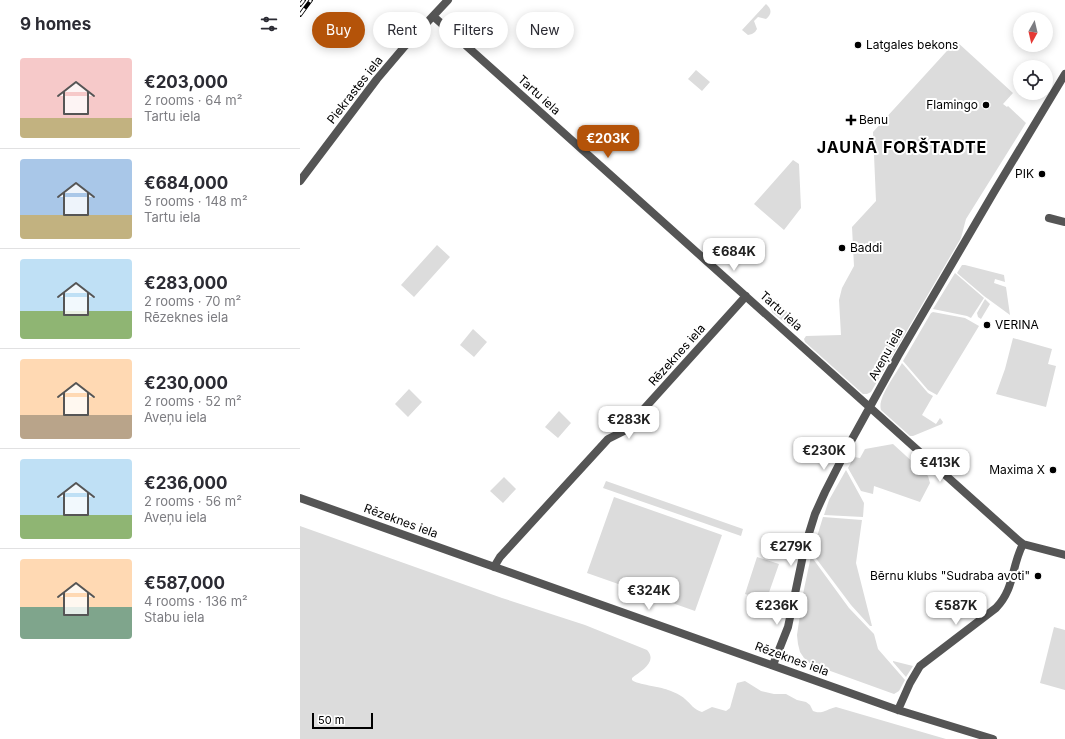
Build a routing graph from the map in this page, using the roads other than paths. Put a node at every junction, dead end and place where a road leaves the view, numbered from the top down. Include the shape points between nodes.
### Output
1 (448, 0) edge
2 (433, 16) junction
3 (1065, 74) edge
4 (300, 181) edge
5 (1049, 218) dead end
6 (1065, 222) edge
7 (746, 296) junction
8 (869, 407) junction
9 (300, 498) edge
10 (1023, 544) junction
11 (1065, 555) edge
12 (494, 567) junction
13 (773, 665) junction
14 (898, 710) junction
15 (993, 739) edge

1 - 2 street, Piekrastes iela
2 - 4 street, Piekrastes iela via 377,79
2 - 7 street, Tartu iela
3 - 8 street, Aveņu iela
5 - 6 street
7 - 8 street, Tartu iela
7 - 12 street, Rēzeknes iela via 624,431 603,444 500,557
8 - 10 street, Tartu iela
8 - 13 street, Aveņu iela via 815,514 805,546 788,627
9 - 12 street, Rēzeknes iela
10 - 11 street
10 - 14 street via 1010,588 1002,602 920,666
12 - 13 street, Rēzeknes iela
13 - 14 street, Rēzeknes iela
14 - 15 street, Rēzeknes iela

